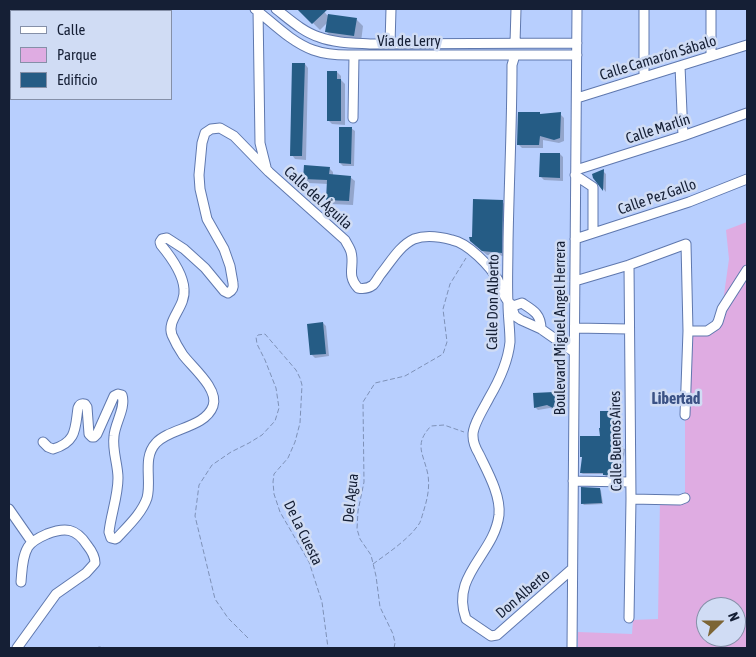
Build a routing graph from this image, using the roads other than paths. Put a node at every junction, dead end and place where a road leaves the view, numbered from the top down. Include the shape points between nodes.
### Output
1 (257, 9) edge
2 (276, 9) edge
3 (391, 9) edge
4 (516, 9) edge
5 (577, 9) edge
6 (644, 9) edge
7 (711, 9) edge
8 (515, 43) junction
9 (577, 43) junction
10 (370, 44) junction
11 (390, 44) junction
12 (747, 45) edge
13 (354, 55) junction
14 (370, 55) junction
15 (515, 55) junction
16 (577, 55) junction
17 (711, 56) junction
18 (680, 66) junction
19 (644, 77) junction
20 (577, 98) junction
21 (747, 113) edge
22 (353, 118) dead end
23 (683, 136) junction
24 (268, 172) junction
25 (575, 172) junction
26 (747, 179) edge
27 (594, 233) junction
28 (575, 239) junction
29 (629, 265) junction
30 (747, 270) edge
31 (575, 281) junction
32 (510, 305) junction
33 (575, 328) junction
34 (540, 329) junction
35 (629, 329) junction
36 (688, 331) junction
37 (574, 352) junction
38 (685, 415) dead end
39 (43, 442) dead end
40 (573, 481) junction
41 (630, 482) junction
42 (685, 498) dead end
43 (631, 499) junction
44 (9, 509) edge
45 (32, 542) junction
46 (572, 569) junction
47 (21, 582) dead end
48 (629, 618) dead end
49 (491, 636) joint
50 (17, 648) edge
51 (572, 648) edge

1 - 13 street, Vía de Lerry via 308,48 330,54
1 - 24 street, Calle del Águila via 260,143
2 - 10 street, Vía de Lerry via 317,37
3 - 11 street
4 - 8 street
5 - 9 street, Boulevard Miguel Angel Herrera
6 - 19 street
7 - 17 street
8 - 9 street, Vía de Lerry
8 - 11 street, Vía de Lerry
9 - 16 street, Boulevard Miguel Angel Herrera
10 - 11 street, Vía de Lerry
10 - 14 street
12 - 17 street, Calle Camarón Sábalo
13 - 14 street, Vía de Lerry
13 - 22 street
14 - 15 street, Vía de Lerry
15 - 16 street, Vía de Lerry
15 - 32 street, Calle Don Alberto via 512,65 509,189
16 - 20 street, Boulevard Miguel Angel Herrera
17 - 18 street, Calle Camarón Sábalo
18 - 19 street, Calle Camarón Sábalo
18 - 23 street
19 - 20 street, Calle Camarón Sábalo
20 - 25 street, Boulevard Miguel Angel Herrera
21 - 23 street, Calle Marlín
23 - 25 street, Calle Marlín
24 - 32 street, Calle del Águila via 345,240 352,255 351,273 358,288 373,284 406,244 416,238 437,237 454,240 471,250 491,269
24 - 39 street via 228,132 217,128 205,133 200,160 201,195 207,219 227,257 233,289 225,292 206,268 168,238 160,243 174,262 184,288 182,305 171,324 171,331 184,356 205,381 213,405 196,423 155,444 148,462 146,500 117,538 111,538 109,532 118,481 114,432 122,395 114,396 94,436 89,434 87,407 82,403 78,408 75,431 68,441 54,449
25 - 27 street via 593,187
25 - 28 street, Boulevard Miguel Angel Herrera
26 - 27 street, Calle Pez Gallo
27 - 28 street, Calle Pez Gallo
28 - 31 street, Boulevard Miguel Angel Herrera
29 - 31 street
29 - 35 street, Calle Buenos Aires
29 - 36 street via 686,244
30 - 36 street via 722,308 716,325 707,331
31 - 33 street, Boulevard Miguel Angel Herrera
32 - 34 street, Calle del Águila via 515,316
32 - 34 street via 522,303 534,310 541,323
32 - 49 street, Calle Don Alberto via 510,342 504,365 472,434 499,502 499,512 492,537 465,583 462,602 466,619
33 - 35 street
33 - 37 street, Boulevard Miguel Angel Herrera
34 - 37 street, Calle del Águila
35 - 41 street, Calle Buenos Aires
36 - 38 street
37 - 40 street, Boulevard Miguel Angel Herrera
40 - 41 street
40 - 46 street, Boulevard Miguel Angel Herrera
41 - 43 street, Calle Buenos Aires
42 - 43 street
43 - 48 street, Calle Buenos Aires
44 - 45 street
45 - 47 street via 25,554
45 - 50 street via 56,531 74,532 85,541 96,563 56,594
46 - 49 street, Don Alberto via 497,635
46 - 51 street, Boulevard Miguel Angel Herrera

